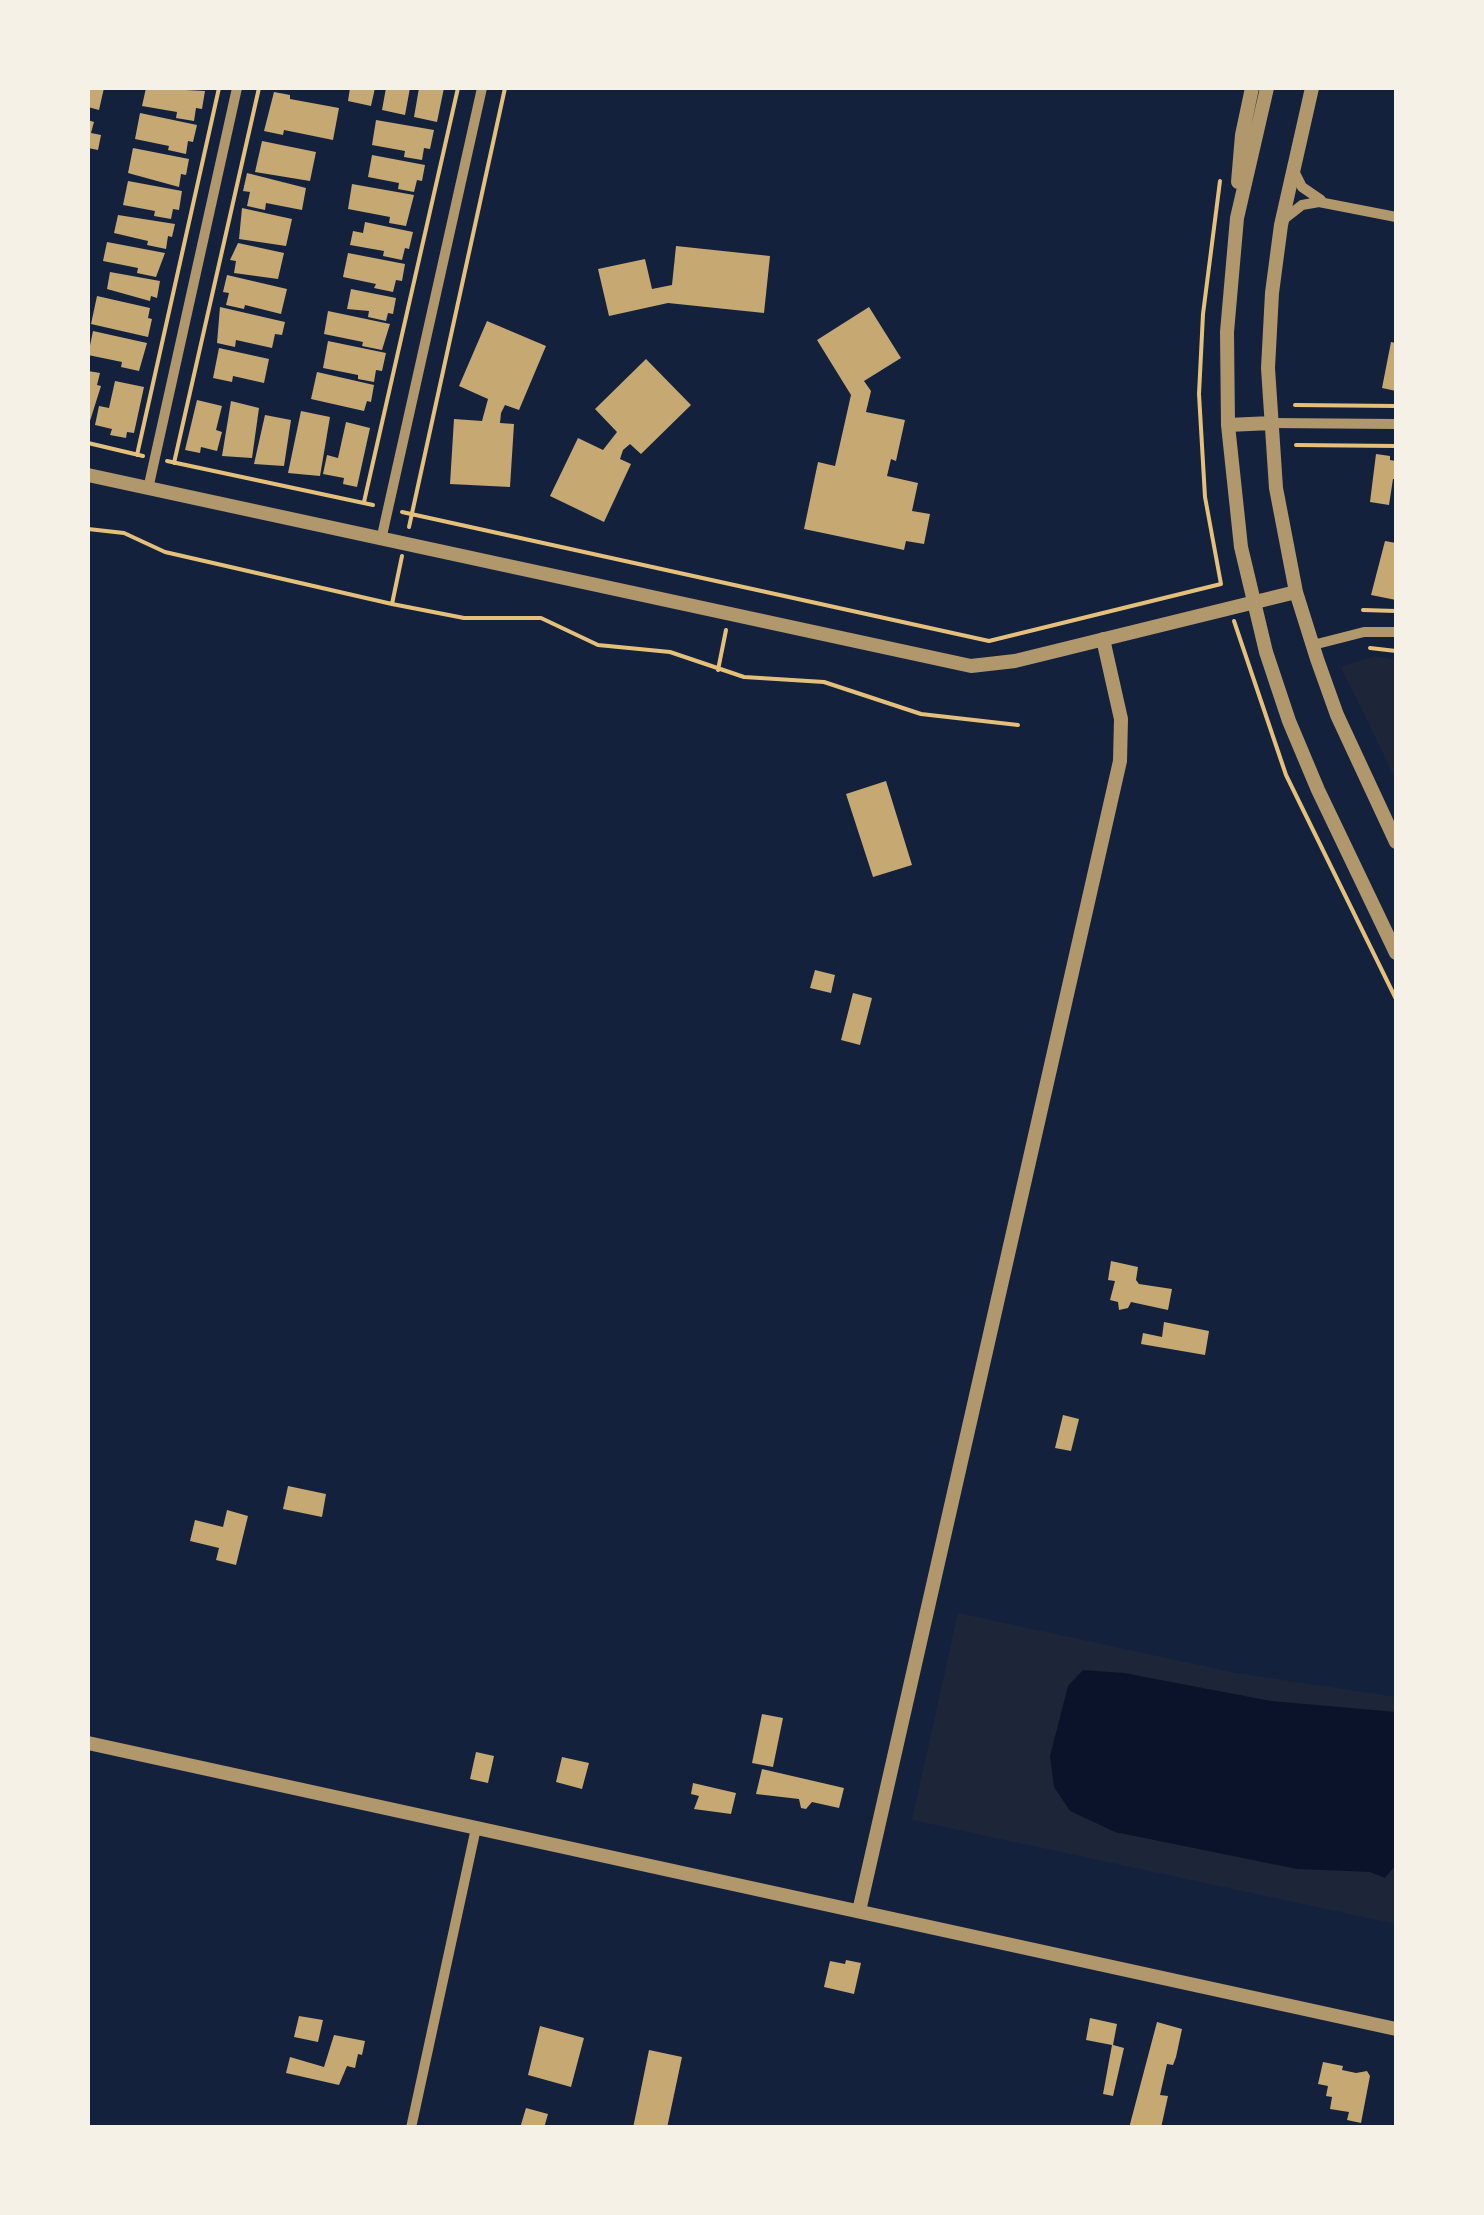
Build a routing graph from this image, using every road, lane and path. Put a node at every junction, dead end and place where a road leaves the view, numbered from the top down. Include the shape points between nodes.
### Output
1 (219, 88) edge
2 (238, 88) edge
3 (259, 88) edge
4 (458, 88) edge
5 (482, 88) edge
6 (505, 88) edge
7 (1252, 88) edge
8 (1267, 88) edge
9 (1312, 88) edge
10 (1222, 165) dead end
11 (1293, 168) junction
12 (1326, 202) junction
13 (1396, 217) edge
14 (1237, 218) junction
15 (1281, 224) junction
16 (1296, 405) dead end
17 (1396, 406) edge
18 (1271, 423) junction
19 (1396, 424) edge
20 (1228, 425) junction
21 (88, 443) edge
22 (1296, 445) dead end
23 (1396, 446) edge
24 (137, 455) junction
25 (155, 459) junction
26 (174, 462) junction
27 (88, 475) edge
28 (148, 489) junction
29 (364, 503) junction
30 (388, 509) junction
31 (412, 514) junction
32 (88, 529) edge
33 (381, 540) junction
34 (1296, 592) junction
35 (1254, 603) junction
36 (1363, 610) dead end
37 (1396, 611) edge
38 (1396, 632) edge
39 (1103, 639) junction
40 (1313, 645) junction
41 (1370, 648) dead end
42 (1396, 651) edge
43 (1018, 725) dead end
44 (1396, 842) edge
45 (1396, 953) edge
46 (88, 1743) edge
47 (476, 1828) junction
48 (858, 1911) junction
49 (1396, 2028) edge
50 (412, 2128) edge

1 - 24 path
2 - 25 street
3 - 26 path
4 - 29 path
5 - 30 street
6 - 31 path
7 - 14 street
8 - 14 street
9 - 11 street
10 - 31 path via 1199,394 1220,584 989,641
11 - 12 street via 1302,187
11 - 15 street
12 - 13 street
12 - 15 street via 1302,205
14 - 20 street via 1227,332
15 - 18 street via 1269,338
16 - 17 path
18 - 19 street
18 - 20 street
18 - 34 street via 1279,513
20 - 35 street
21 - 24 path
22 - 23 path
24 - 25 path
25 - 26 path
25 - 28 street
26 - 29 path
27 - 28 street
28 - 33 street
29 - 30 path
30 - 31 path
30 - 33 street
32 - 43 path via 114,530 166,552 392,604 464,618 540,618 598,645 670,652 744,678 824,682 921,714
33 - 39 street via 971,666
34 - 35 street
34 - 40 street
35 - 39 street
35 - 45 street via 1307,765
36 - 37 path
38 - 40 street
39 - 48 street via 1121,719 1120,761
40 - 44 street via 1336,715
41 - 42 path
46 - 47 street
47 - 48 street
47 - 50 street
48 - 49 street

